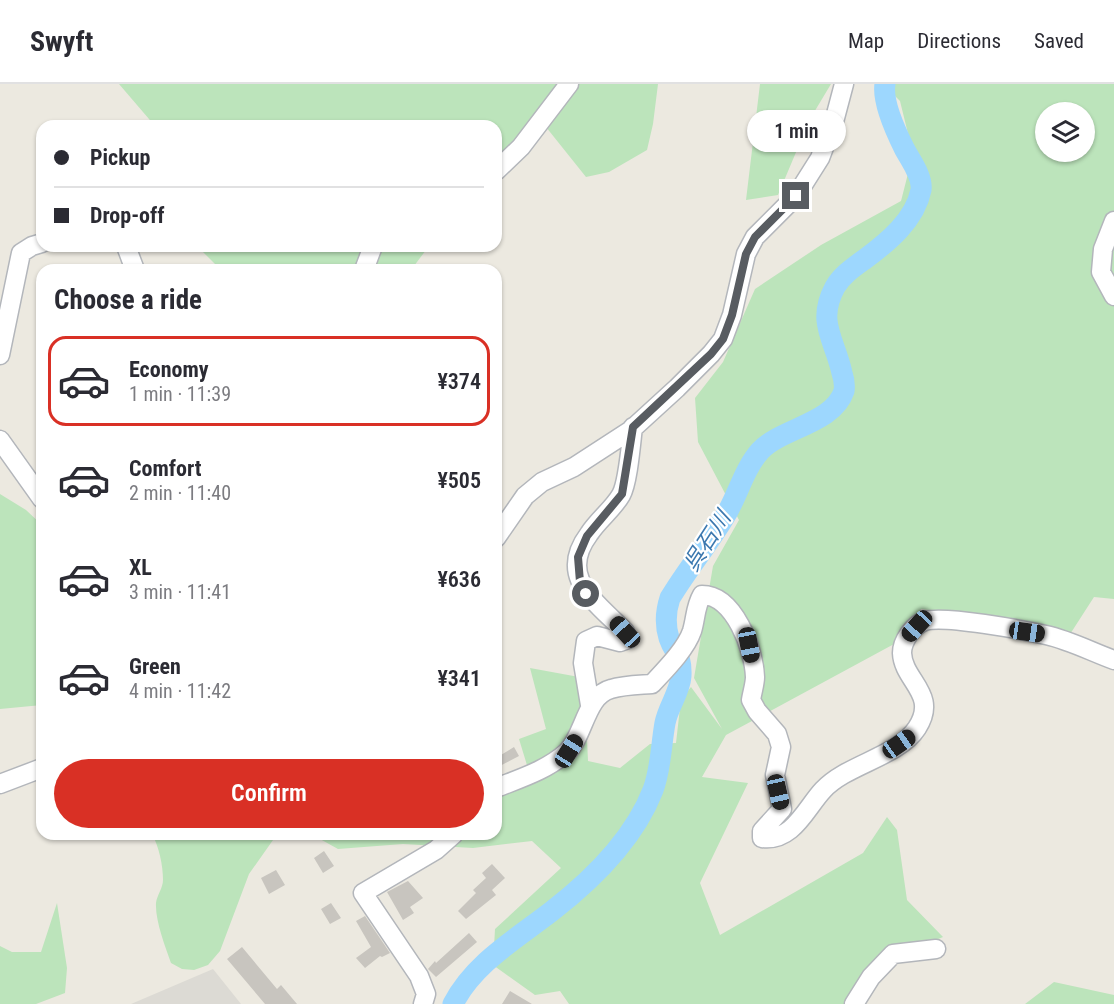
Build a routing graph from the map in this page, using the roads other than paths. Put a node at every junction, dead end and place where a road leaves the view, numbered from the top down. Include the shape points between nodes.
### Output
1 (569, 84) edge
2 (844, 84) edge
3 (502, 165) edge
4 (1114, 221) edge
5 (36, 245) edge
6 (1114, 296) edge
7 (0, 355) edge
8 (633, 427) junction
9 (0, 440) edge
10 (36, 491) edge
11 (502, 529) edge
12 (1114, 660) edge
13 (590, 705) junction
14 (36, 770) edge
15 (0, 784) edge
16 (502, 786) edge
17 (447, 840) edge
18 (936, 949) dead end
19 (423, 1004) edge
20 (854, 1004) edge

1 - 3 street via 521,147
2 - 8 street via 820,158 796,196 755,237 746,254 723,339
4 - 6 street via 1103,249 1101,272
5 - 7 street via 21,253
8 - 11 street via 574,467 542,482 525,496
8 - 13 street via 622,494 587,536 578,557 580,582 586,594 628,639 620,642 597,636 586,641 583,663
9 - 10 street
12 - 13 street via 1047,635 961,621 924,621 907,637 902,652 923,696 919,726 886,754 860,765 824,789 801,820 773,839 762,838 762,831 782,809 775,776 781,747 777,734 750,700 755,678 749,645 727,606 702,595 696,606 692,633 652,684 608,689
13 - 16 street via 581,732 569,751 546,768
14 - 15 street
17 - 19 street via 363,893 419,976 426,994
18 - 20 street via 893,954 871,977

